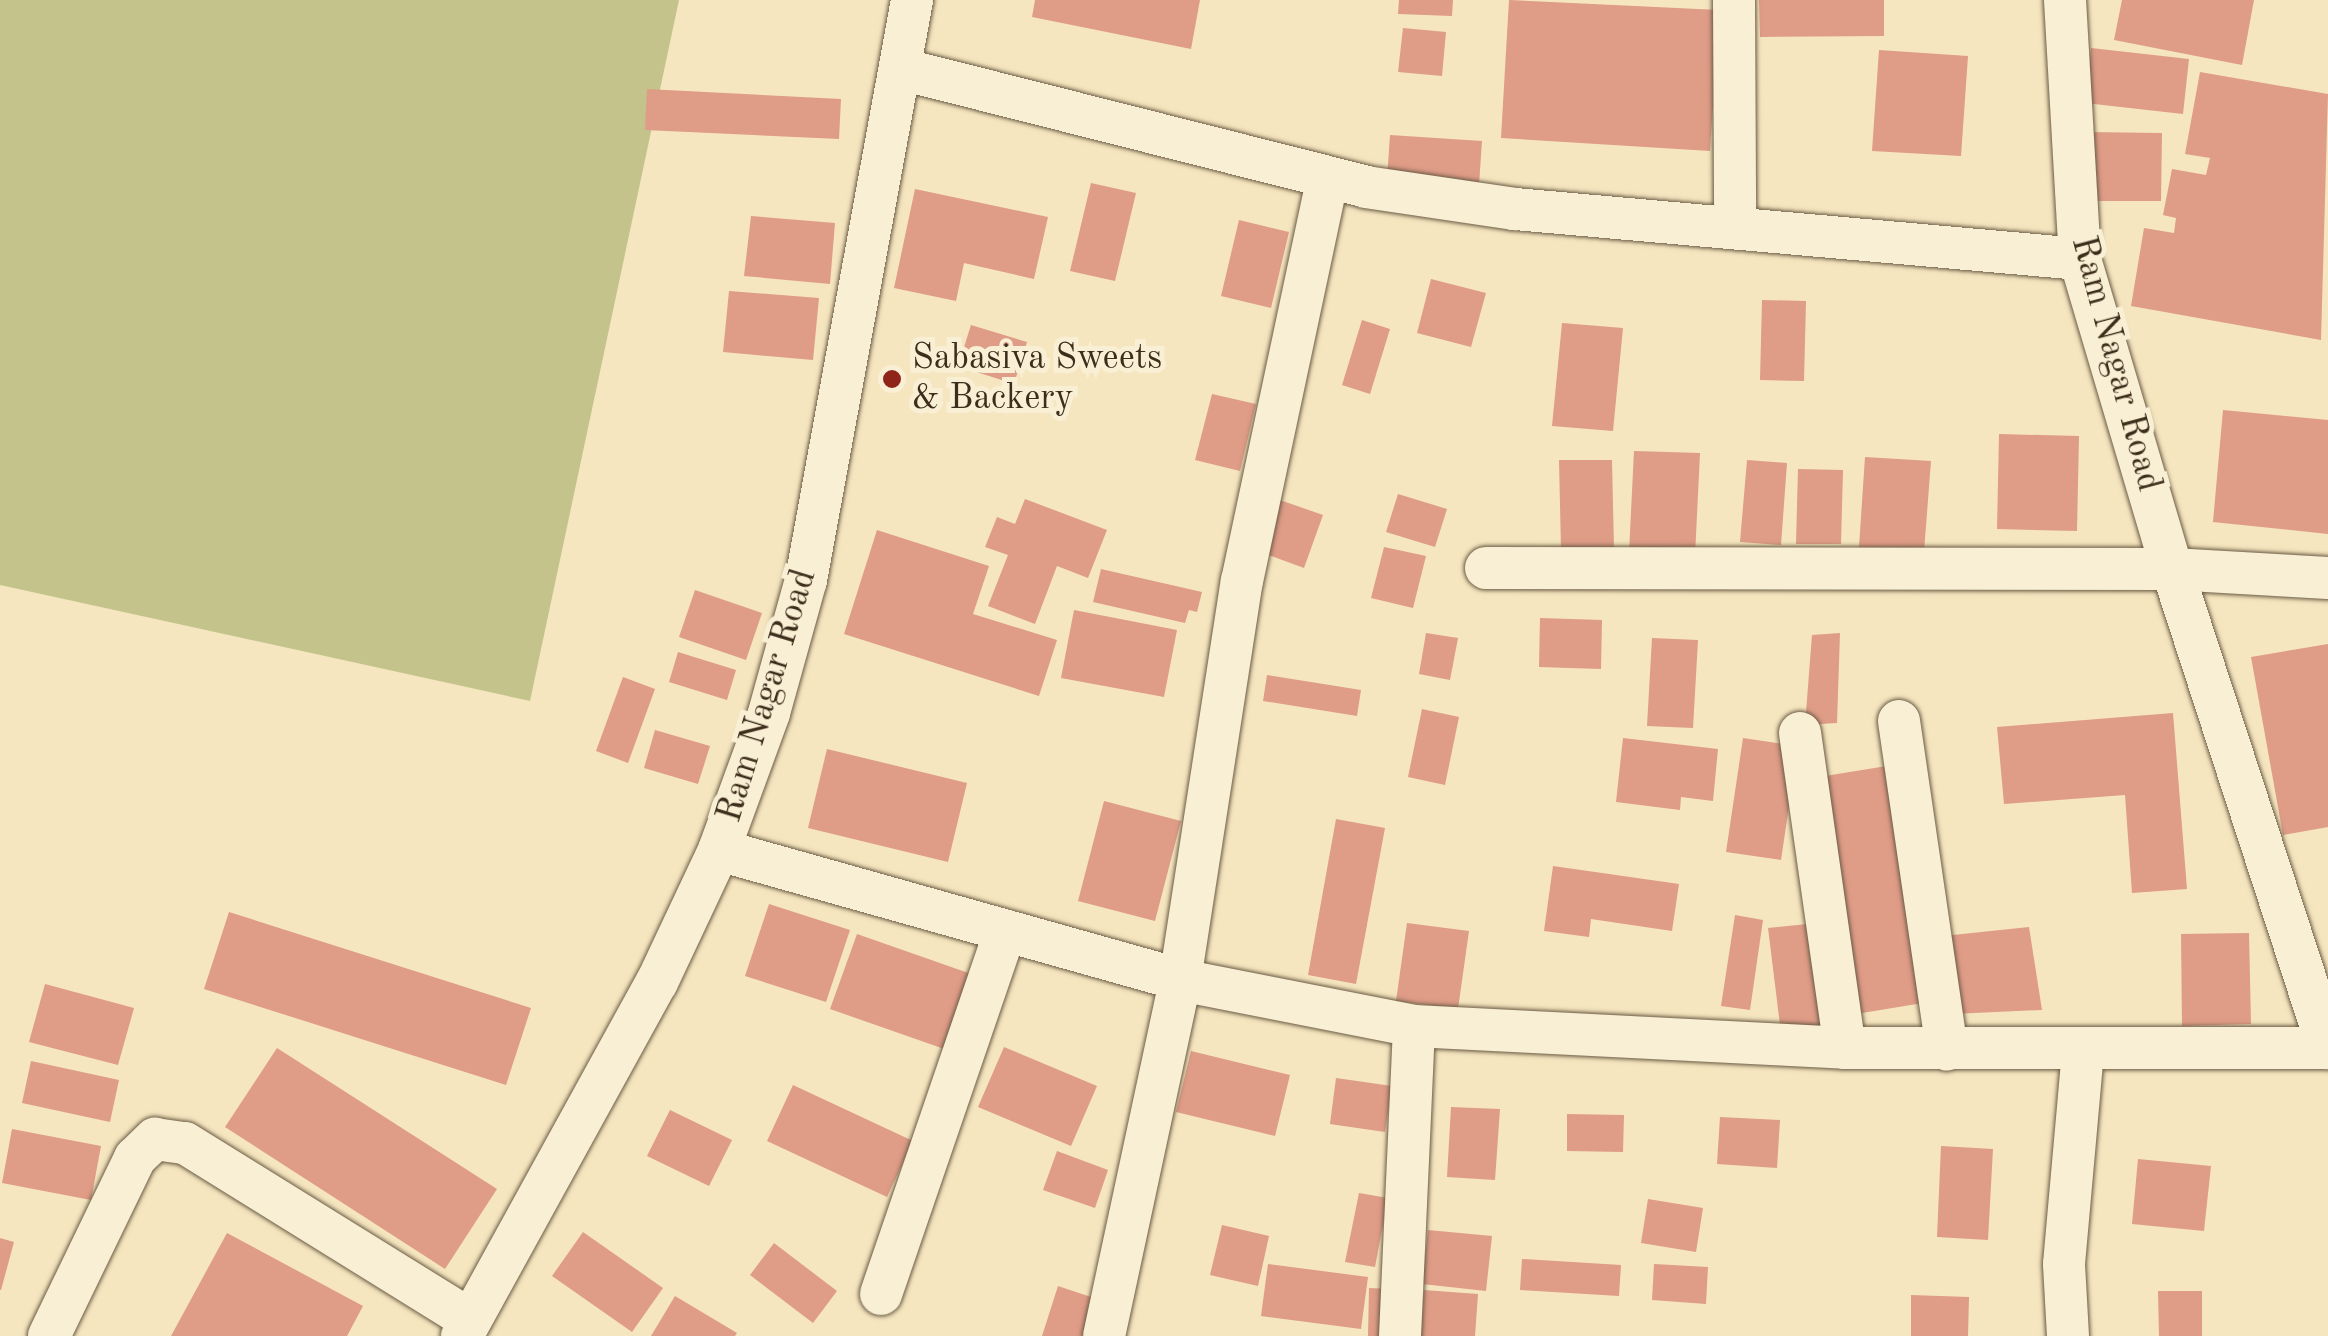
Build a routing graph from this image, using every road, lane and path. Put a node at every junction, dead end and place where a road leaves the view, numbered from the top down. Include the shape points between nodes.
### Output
1 (912, 0) edge
2 (1734, 0) edge
3 (2064, 0) edge
4 (904, 70) junction
5 (1328, 178) junction
6 (1735, 228) junction
7 (2080, 259) junction
8 (1486, 568) dead end
9 (2172, 568) junction
10 (2328, 578) edge
11 (1899, 721) dead end
12 (1800, 734) dead end
13 (719, 850) junction
14 (1006, 931) junction
15 (1180, 980) junction
16 (1414, 1026) junction
17 (1845, 1048) junction
18 (2326, 1048) edge
19 (1947, 1050) junction
20 (2083, 1050) junction
21 (881, 1294) dead end
22 (465, 1328) edge
23 (49, 1336) edge
24 (1104, 1336) edge
25 (1400, 1336) edge
26 (2068, 1336) edge

1 - 4 street, Ram Nagar Road
2 - 6 street
3 - 7 street, Ram Nagar Road
4 - 5 street
4 - 13 street, Ram Nagar Road via 806,580
5 - 6 street via 1515,209
5 - 15 street via 1242,581
6 - 7 street
7 - 9 street, Ram Nagar Road
8 - 9 street
9 - 10 street
9 - 18 street, Ram Nagar Road
11 - 19 street
12 - 17 street
13 - 14 street
13 - 22 street, Ram Nagar Road via 604,1084
14 - 15 street
14 - 21 street
15 - 16 street
15 - 24 street
16 - 17 street
16 - 25 street
17 - 19 street
18 - 20 street
19 - 20 street
20 - 26 street via 2064,1264
22 - 23 street via 184,1143 155,1139 136,1158

